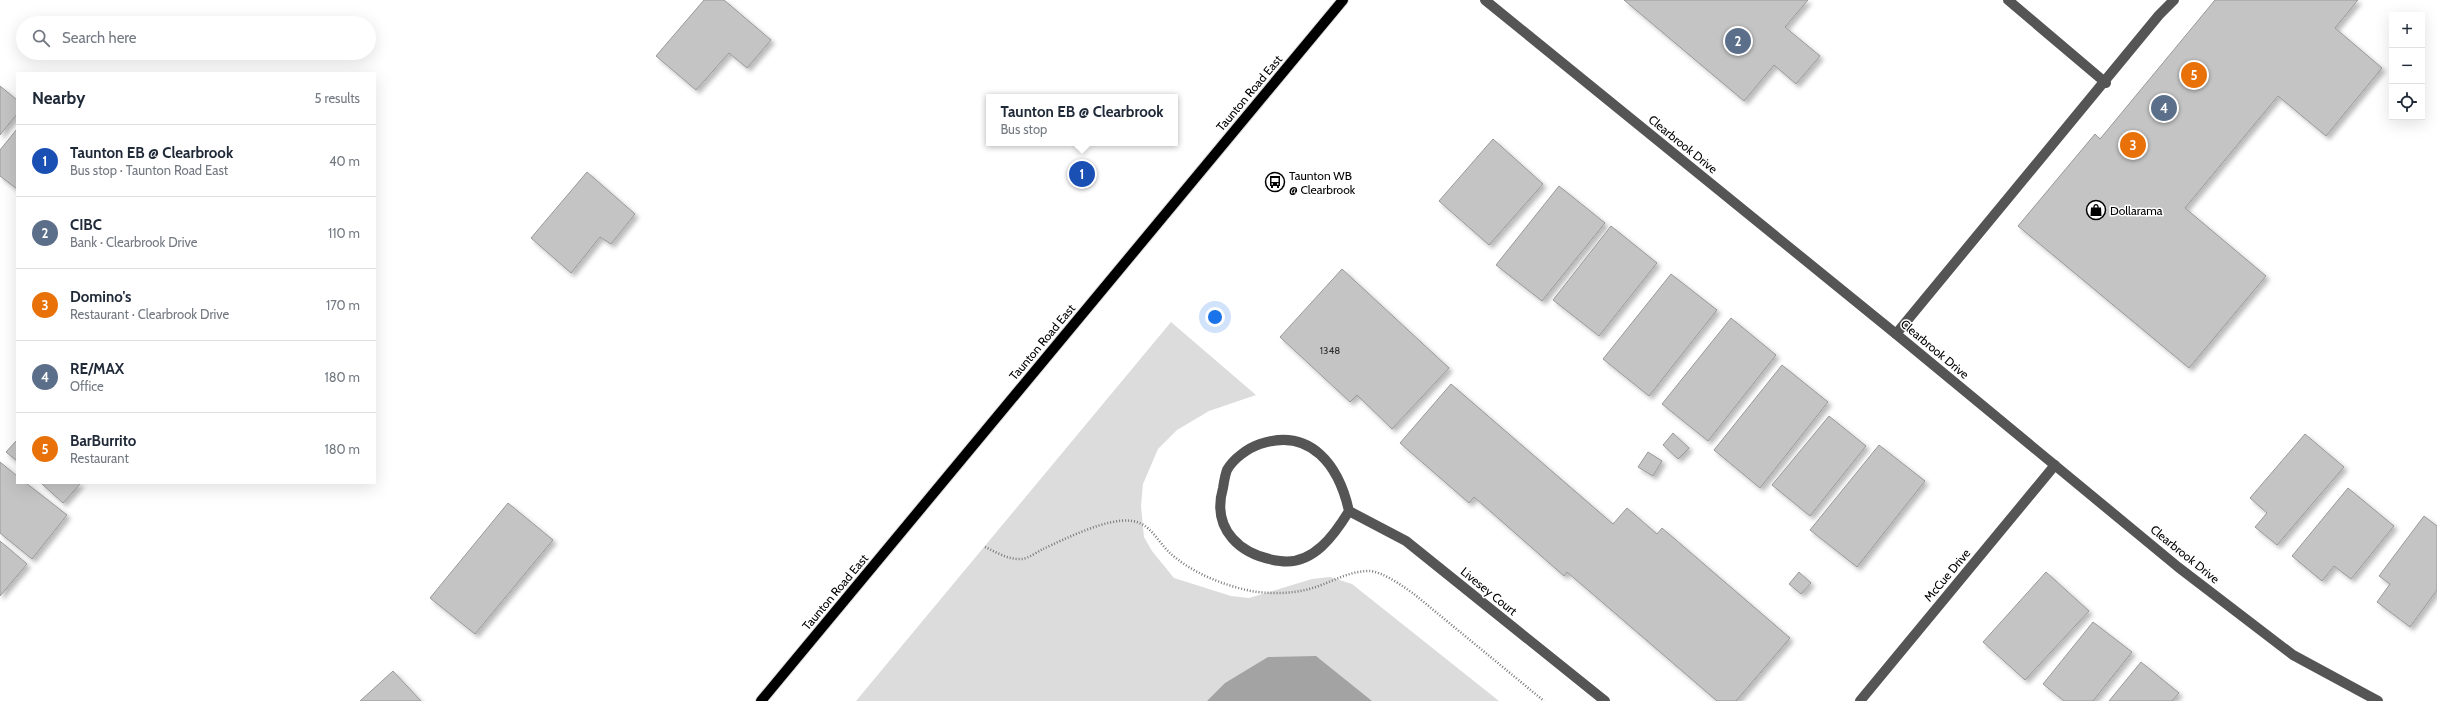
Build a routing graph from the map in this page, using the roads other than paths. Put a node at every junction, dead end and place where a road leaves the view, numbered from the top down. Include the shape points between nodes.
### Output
1 (1343, 0) edge
2 (1485, 0) edge
3 (2008, 0) edge
4 (2174, 0) edge
5 (2106, 83) junction
6 (1896, 334) junction
7 (2055, 465) junction
8 (1349, 511) junction
9 (761, 701) edge
10 (1605, 701) edge
11 (1860, 701) edge
12 (2378, 701) edge

1 - 9 main road, Taunton Road East
2 - 6 street, Clearbrook Drive
3 - 5 street
4 - 5 street via 2159,15
5 - 6 street
6 - 7 street, Clearbrook Drive
7 - 11 street, McCue Drive
7 - 12 street, Clearbrook Drive via 2178,567 2293,655
8 - 8 street via 1344,489 1331,464 1307,444 1276,439 1248,448 1228,470 1219,500 1227,531 1241,548 1267,559 1284,562 1302,558 1322,548 1336,533
8 - 10 street, Livesey Court via 1406,541

